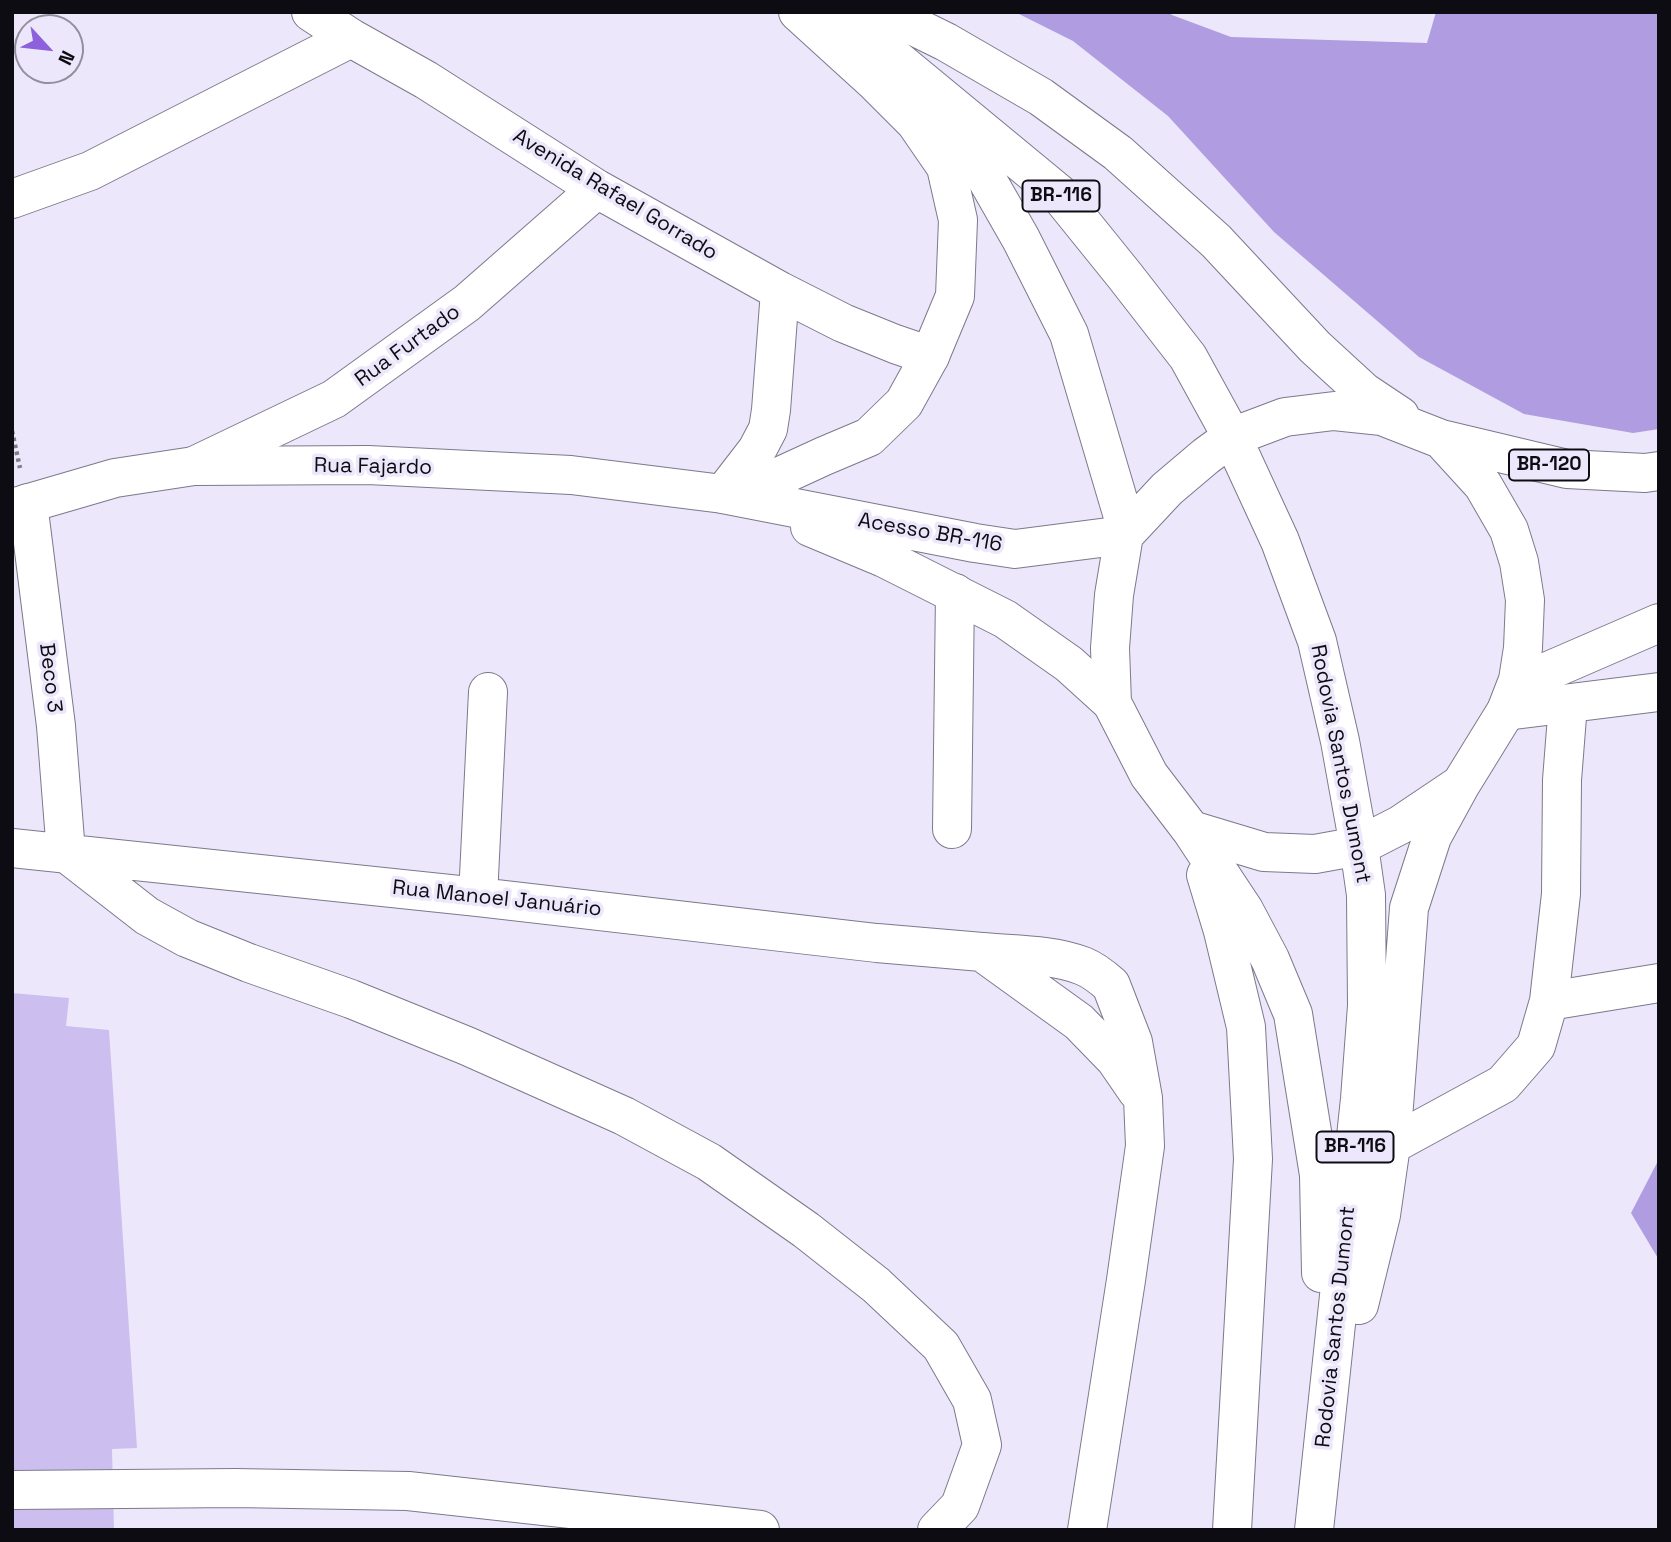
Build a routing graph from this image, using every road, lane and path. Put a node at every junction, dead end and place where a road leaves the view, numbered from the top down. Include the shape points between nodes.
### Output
1 (311, 12) edge
2 (798, 12) edge
3 (829, 12) edge
4 (885, 12) edge
5 (351, 38) junction
6 (937, 93) junction
7 (597, 189) junction
8 (12, 199) edge
9 (780, 291) junction
10 (930, 356) junction
11 (1431, 435) junction
12 (1232, 437) junction
13 (194, 466) junction
14 (1659, 471) edge
15 (730, 495) junction
16 (20, 506) edge
17 (1125, 532) junction
18 (955, 593) junction
19 (1659, 624) edge
20 (488, 692) dead end
21 (1659, 692) edge
22 (1512, 696) junction
23 (1112, 703) junction
24 (1568, 704) junction
25 (1461, 784) junction
26 (952, 829) dead end
27 (1191, 830) junction
28 (1359, 846) junction
29 (12, 848) edge
30 (66, 853) junction
31 (478, 897) junction
32 (982, 952) junction
33 (1659, 983) edge
34 (1111, 985) junction
35 (1549, 1001) junction
36 (1079, 1022) junction
37 (1143, 1098) junction
38 (1391, 1145) junction
39 (1324, 1447) junction
40 (12, 1490) edge
41 (760, 1530) edge
42 (937, 1530) edge
43 (1087, 1530) edge
44 (1232, 1530) edge
45 (1314, 1530) edge

1 - 5 main road, Avenida Rafael Gorrado
2 - 10 main road via 915,122 946,167 958,220 955,296
3 - 6 main road, Rodovia Santos Dumont / BR-116 via 869,37
4 - 11 main road via 1041,97 1118,153 1216,241 1364,392
5 - 7 main road, Avenida Rafael Gorrado
5 - 8 main road via 90,171
6 - 12 main road, Rodovia Santos Dumont / BR-116 via 1058,193 1188,357
6 - 17 main road via 1021,239 1069,334
7 - 9 main road, Avenida Rafael Gorrado
7 - 13 main road, Rua Furtado via 467,303 334,399
9 - 10 main road, Avenida Rafael Gorrado via 843,323
9 - 15 main road via 768,429
10 - 15 main road via 904,403 869,437
11 - 12 main road via 1382,416 1334,411 1285,417
11 - 14 main road, BR-120 via 1567,469
11 - 22 main road via 1483,485 1509,530 1525,600
12 - 17 main road via 1167,489
12 - 28 main road, Rodovia Santos Dumont / BR-116 via 1280,541 1317,641
13 - 15 main road, Rua Fajardo via 368,465 571,475
13 - 16 main road, Rua Fajardo via 115,478
15 - 17 main road, Acesso BR-116 via 1015,549
15 - 18 main road via 884,558
16 - 30 main road, Beco 3 via 56,726
17 - 23 main road via 1114,595
18 - 23 main road via 1005,619 1069,664
18 - 26 main road
19 - 22 main road via 1555,668
20 - 31 main road
21 - 24 main road
22 - 24 main road
22 - 25 main road
23 - 27 main road via 1149,775
24 - 35 main road via 1561,894
25 - 28 main road
25 - 38 main road via 1432,837 1409,908
27 - 28 main road via 1264,852 1315,854
27 - 39 main road via 1244,910 1293,1014 1319,1175
27 - 44 main road via 1223,931 1246,1027 1253,1159
28 - 39 main road, Rodovia Santos Dumont / BR-116 via 1366,895 1367,1006
29 - 30 main road, Rua Manoel Januário
30 - 31 main road, Rua Manoel Januário
30 - 42 main road via 147,916 187,938 429,1030 624,1116 709,1162 806,1230 876,1285 941,1346 972,1400 982,1445 960,1506
31 - 32 main road, Rua Manoel Januário
32 - 34 main road, Rua Manoel Januário via 1063,960 1085,967
32 - 36 main road
33 - 35 main road
34 - 36 main road via 1107,1002 1095,1015
34 - 37 main road via 1133,1042
35 - 38 main road via 1536,1046 1503,1084
36 - 37 main road via 1115,1059
37 - 43 main road via 1145,1146
38 - 39 main road via 1381,1215
39 - 45 main road, Rodovia Santos Dumont / BR-116
40 - 41 main road via 408,1490

